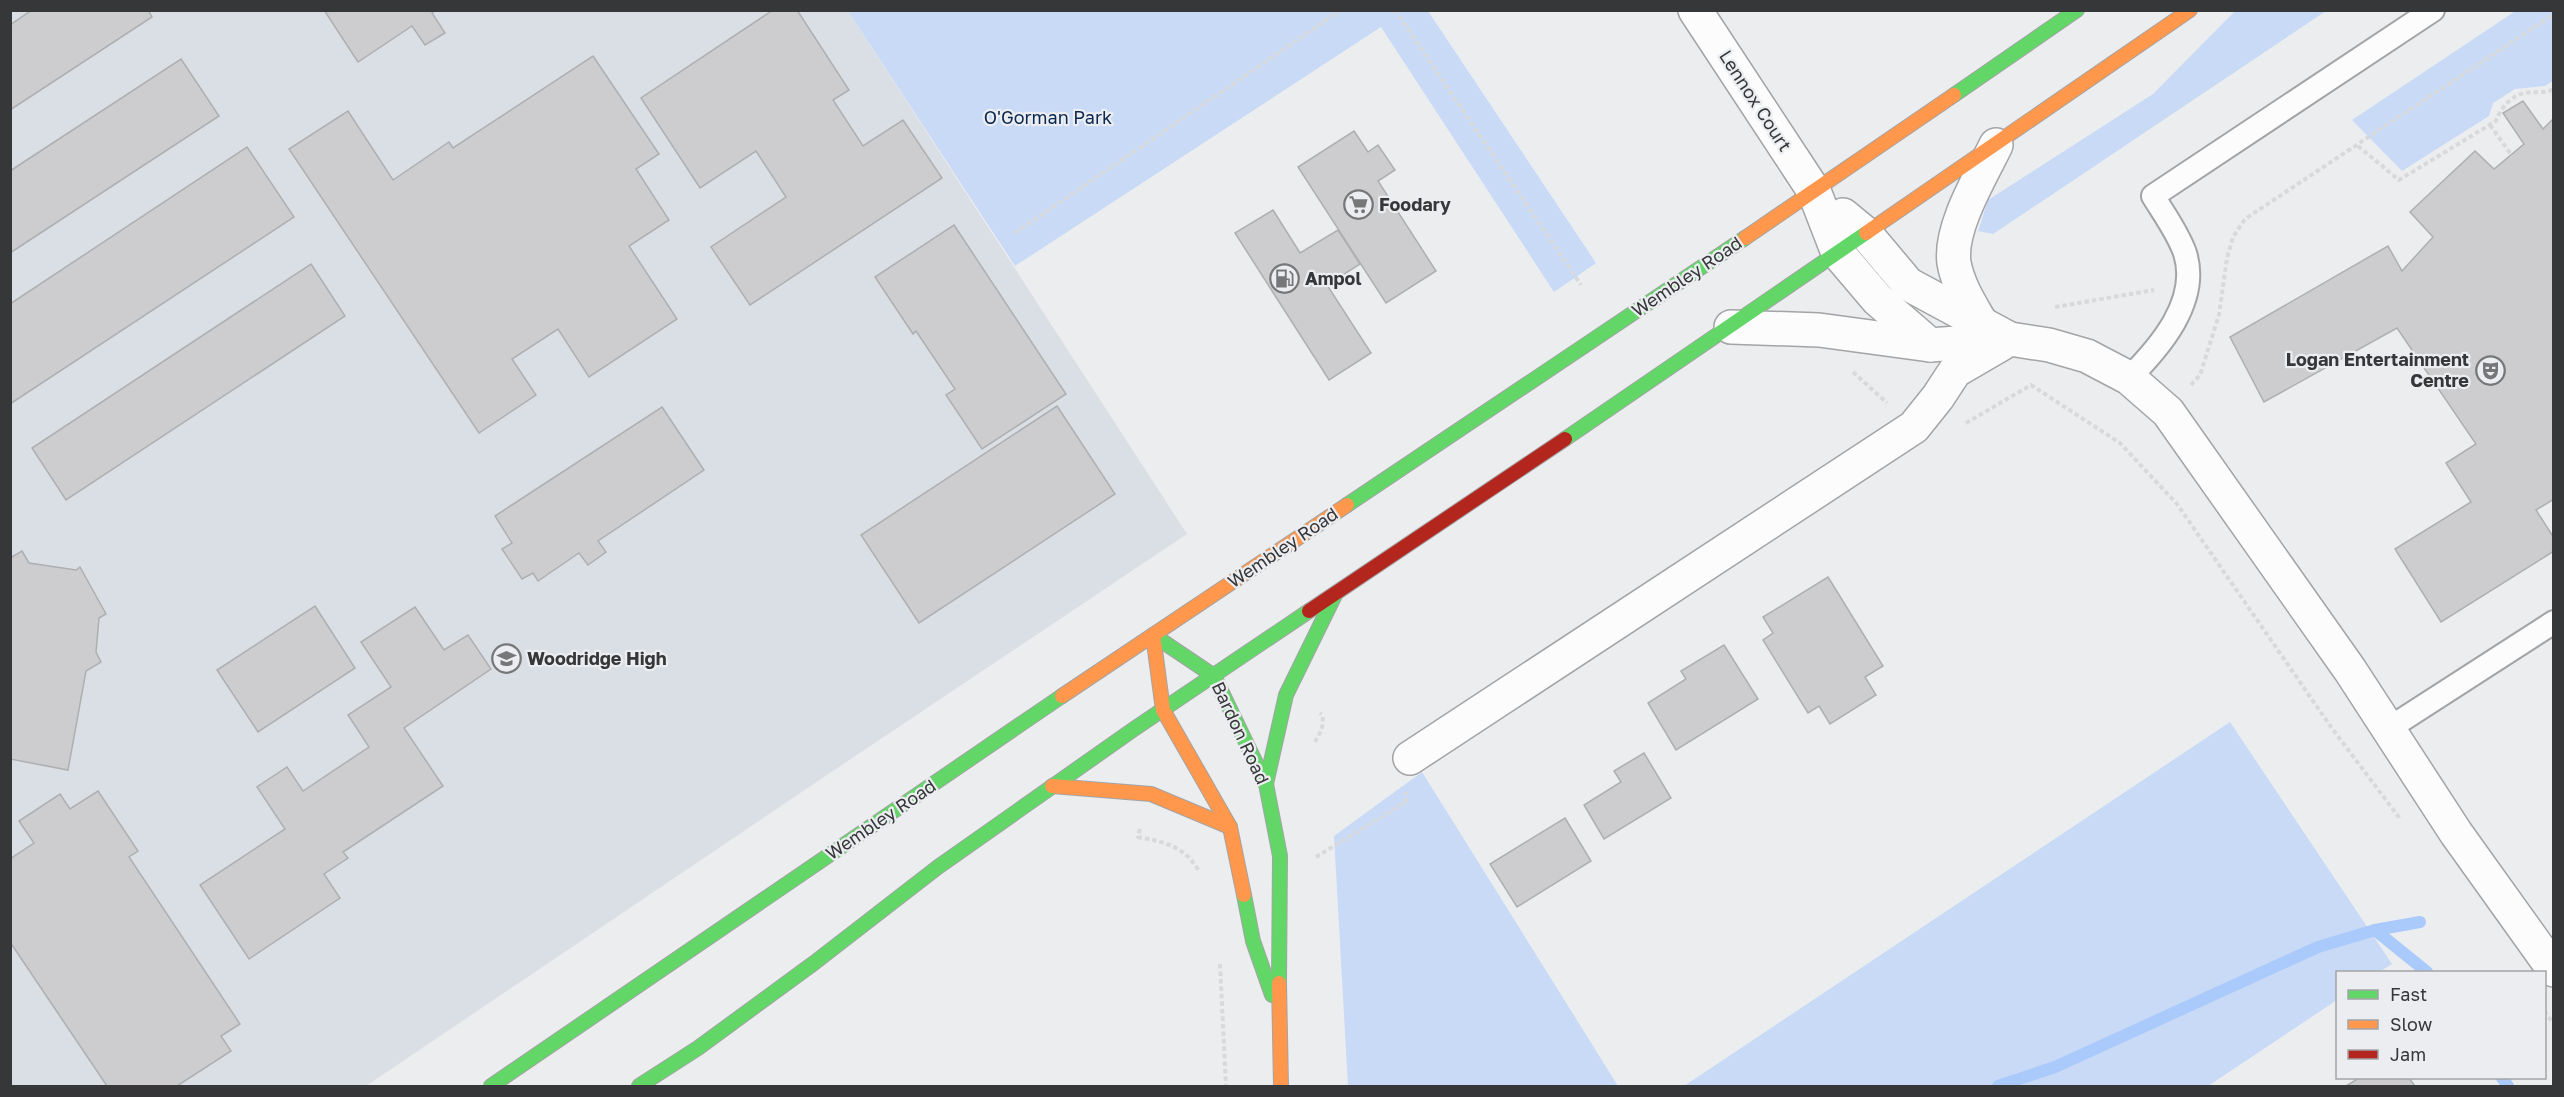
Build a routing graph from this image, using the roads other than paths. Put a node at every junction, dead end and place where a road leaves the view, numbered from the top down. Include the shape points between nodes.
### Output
1 (1695, 10) edge
2 (2077, 10) edge
3 (2190, 10) edge
4 (2433, 10) edge
5 (1996, 145) junction
6 (1814, 191) junction
7 (1866, 234) junction
8 (1839, 253) junction
9 (1981, 323) junction
10 (1731, 327) junction
11 (2010, 339) junction
12 (1930, 345) junction
13 (2129, 378) junction
14 (1335, 594) junction
15 (2553, 622) edge
16 (1153, 635) junction
17 (1214, 676) junction
18 (1163, 710) junction
19 (2388, 729) junction
20 (1410, 758) road end
21 (1266, 784) junction
22 (1052, 786) junction
23 (1230, 827) junction
24 (2553, 970) edge
25 (1278, 1014) junction
26 (491, 1086) edge
27 (639, 1086) edge
28 (1281, 1086) edge

1 - 6 street, Lennox Court
2 - 6 main road, Wembley Road
3 - 5 main road
4 - 13 lane via 2153,196 2185,254 2188,285 2180,310 2156,350
5 - 7 main road
5 - 9 street via 1964,214 1954,250 1962,290
6 - 7 street
6 - 8 street
6 - 16 main road, Wembley Road
7 - 8 main road
7 - 9 street via 1908,284
8 - 10 main road
8 - 12 street via 1878,300
9 - 11 street
10 - 12 street via 1830,331
10 - 14 main road
11 - 12 street
11 - 13 street via 2087,356
11 - 20 street via 1955,371 1914,427
13 - 19 street via 2168,412
14 - 17 main road
14 - 21 main road via 1286,695
15 - 19 lane
16 - 17 main road, Bardon Road
16 - 18 main road, Bardon Road
16 - 26 main road, Wembley Road
17 - 18 main road
17 - 21 main road, Bardon Road
18 - 22 main road
18 - 23 main road, Bardon Road
19 - 24 street
21 - 25 main road, Bardon Road via 1280,856
22 - 23 main road via 1151,794
22 - 27 main road via 938,867 814,963
23 - 25 main road, Bardon Road via 1252,941
25 - 28 main road, Bardon Road

